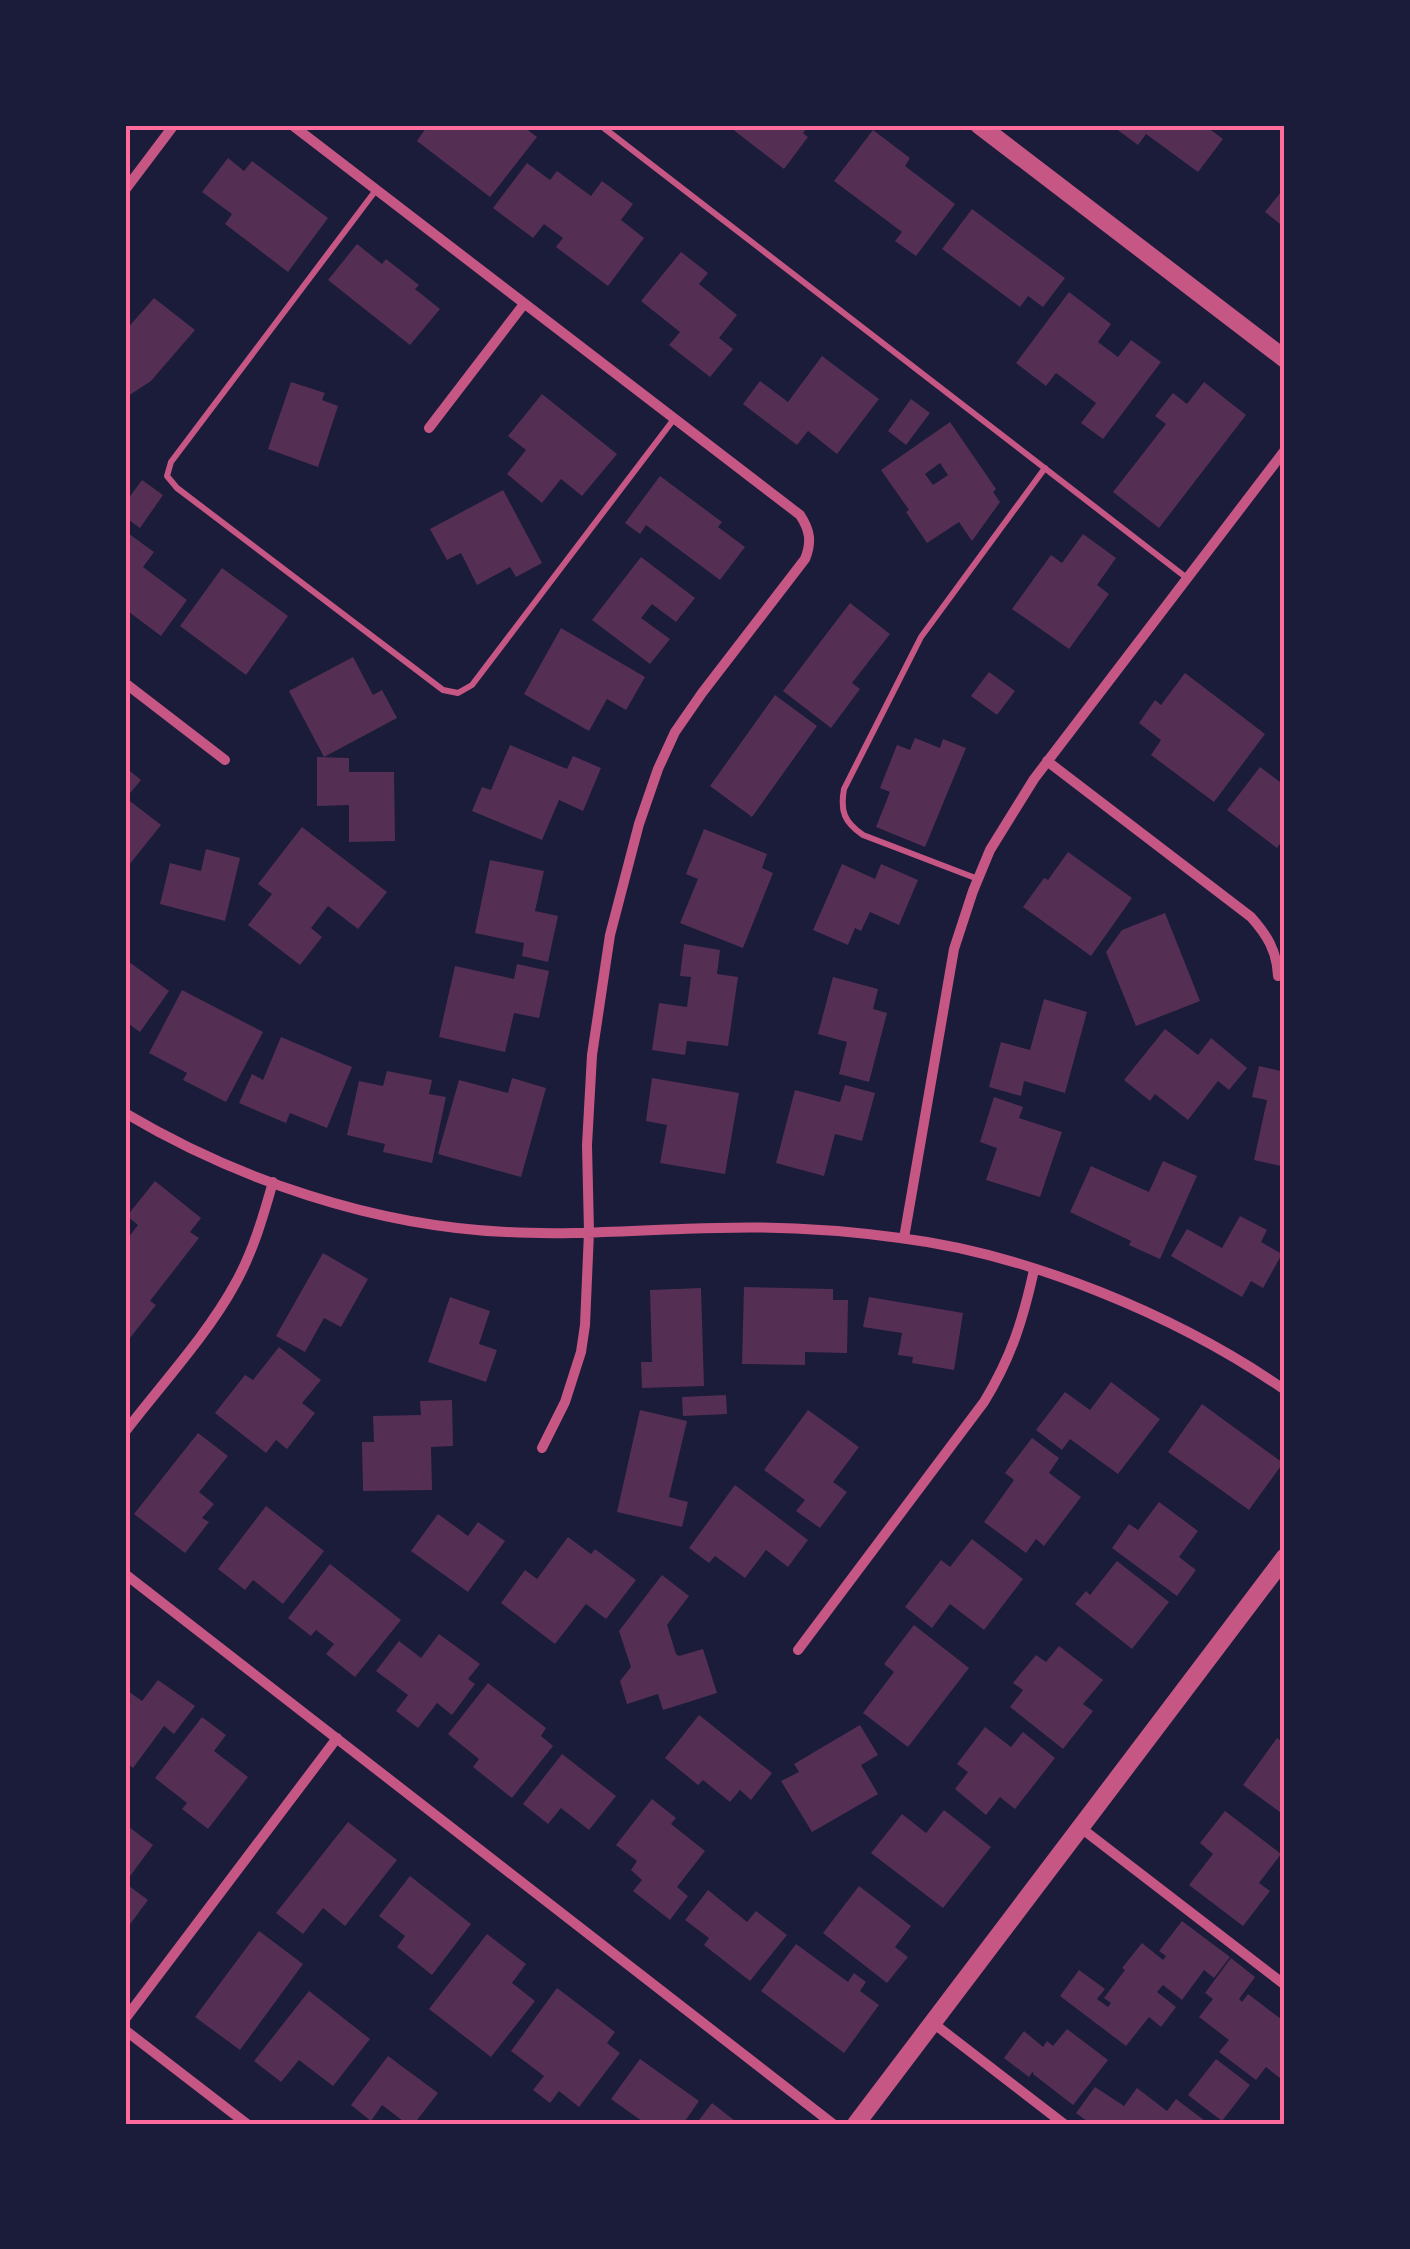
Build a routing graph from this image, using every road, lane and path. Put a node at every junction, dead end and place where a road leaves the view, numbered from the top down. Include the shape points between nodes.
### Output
1 (174, 125) edge
2 (292, 125) edge
3 (600, 125) edge
4 (979, 125) edge
5 (125, 190) edge
6 (376, 190) junction
7 (524, 304) junction
8 (1285, 359) edge
9 (674, 419) junction
10 (429, 428) dead end
11 (1285, 450) edge
12 (1045, 468) junction
13 (1188, 579) junction
14 (125, 683) edge
15 (225, 760) dead end
16 (1048, 761) junction
17 (978, 879) junction
18 (1278, 976) dead end
19 (125, 1114) edge
20 (273, 1182) junction
21 (589, 1232) junction
22 (904, 1238) junction
23 (1034, 1270) junction
24 (1285, 1390) edge
25 (125, 1432) edge
26 (542, 1448) dead end
27 (1285, 1556) edge
28 (125, 1574) edge
29 (798, 1650) dead end
30 (337, 1738) junction
31 (1081, 1828) junction
32 (1285, 1985) edge
33 (125, 2019) edge
34 (933, 2023) junction
35 (125, 2030) edge
36 (247, 2124) edge
37 (833, 2124) edge
38 (856, 2124) edge
39 (1064, 2124) edge

1 - 5 street
2 - 6 street
3 - 12 lane
4 - 8 street
6 - 7 street
6 - 9 lane via 170,462 167,476 177,488 443,690 458,693 472,685
7 - 9 street
7 - 10 street
9 - 21 street via 800,514 810,548 687,714 646,801 610,934 596,1023
11 - 13 street
12 - 13 lane
12 - 17 lane via 921,637 844,789 843,815 863,835
13 - 16 street
14 - 15 street
16 - 17 street via 1014,808
16 - 18 street via 1251,918 1271,944
17 - 22 street via 954,950
19 - 20 street
20 - 21 street via 423,1222 505,1232
20 - 25 street via 235,1284
21 - 22 street via 751,1228
21 - 26 street via 581,1352
22 - 23 street
23 - 24 street via 1178,1328
23 - 29 street via 1018,1338 984,1402
27 - 31 street
28 - 30 street
30 - 33 street
30 - 37 street
31 - 32 street
31 - 34 street
34 - 38 street
34 - 39 street
35 - 36 street

